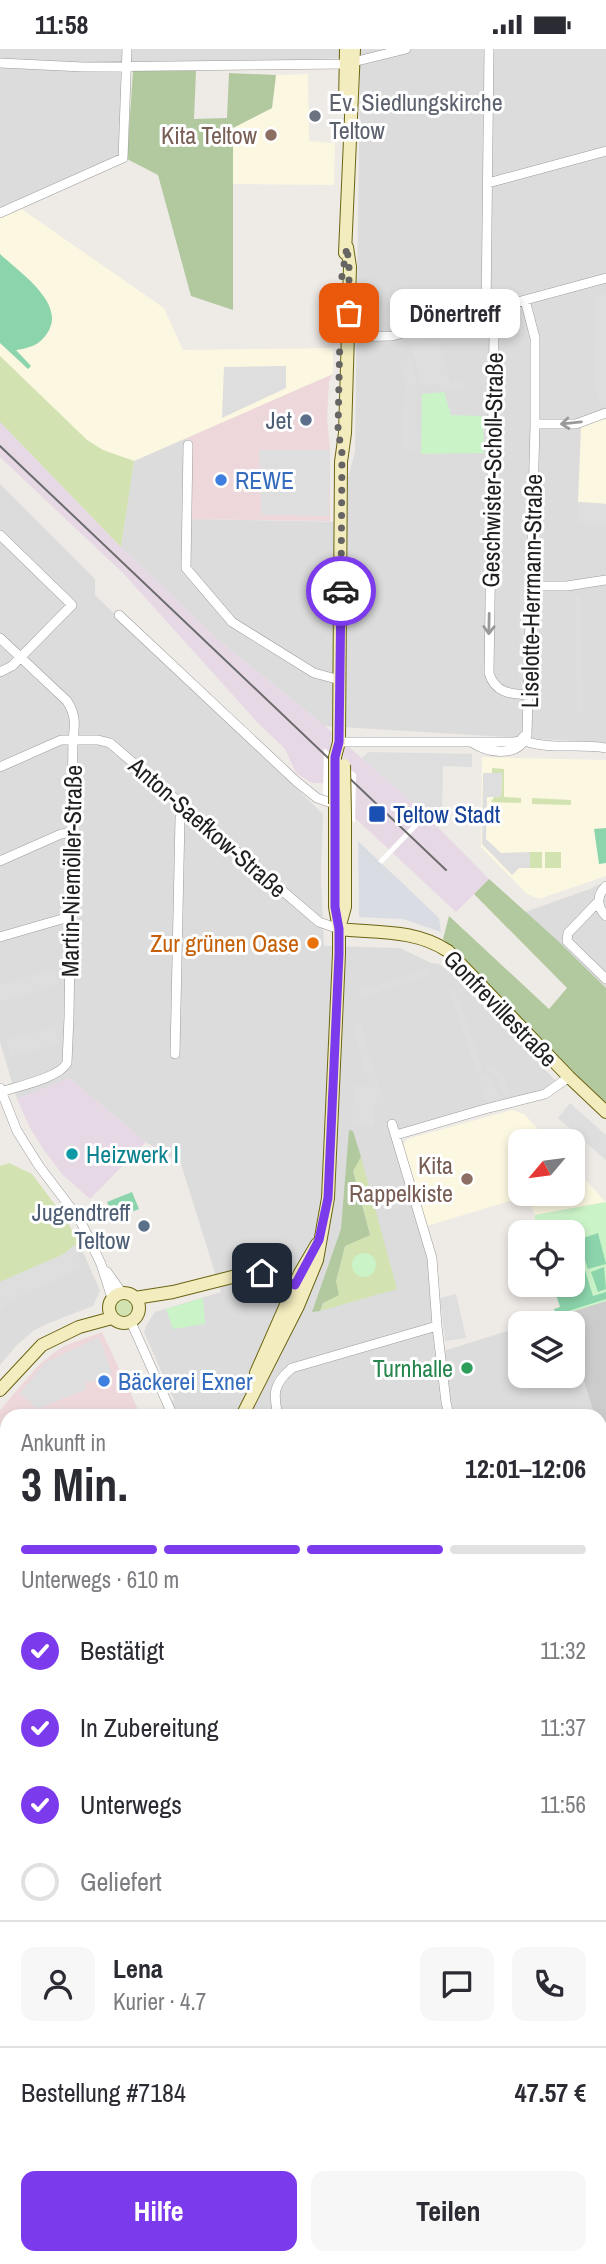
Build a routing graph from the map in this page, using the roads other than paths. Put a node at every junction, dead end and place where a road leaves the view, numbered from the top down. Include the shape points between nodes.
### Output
1 (127, 49) edge
2 (345, 49) edge
3 (354, 49) edge
4 (405, 49) edge
5 (489, 49) edge
6 (0, 63) edge
7 (350, 63) junction
8 (127, 67) junction
9 (606, 151) edge
10 (488, 183) junction
11 (0, 213) edge
12 (606, 278) edge
13 (525, 300) junction
14 (486, 312) junction
15 (344, 337) junction
16 (606, 413) edge
17 (535, 425) junction
18 (188, 445) dead end
19 (0, 535) edge
20 (606, 580) edge
21 (531, 586) junction
22 (119, 615) dead end
23 (0, 638) edge
24 (20, 658) junction
25 (0, 672) edge
26 (340, 680) junction
27 (529, 695) junction
28 (527, 730) junction
29 (72, 740) junction
30 (525, 741) junction
31 (339, 742) junction
32 (473, 743) junction
33 (606, 748) edge
34 (339, 761) junction
35 (0, 767) edge
36 (335, 804) junction
37 (185, 808) junction
38 (72, 834) junction
39 (0, 861) edge
40 (604, 888) edge
41 (598, 902) junction
42 (606, 916) edge
43 (71, 919) junction
44 (339, 929) junction
45 (0, 937) edge
46 (606, 979) edge
47 (175, 1053) dead end
48 (569, 1077) junction
49 (1, 1089) edge
50 (606, 1112) edge
51 (393, 1124) dead end
52 (396, 1135) junction
53 (300, 1287) junction
54 (137, 1303) junction
55 (114, 1304) junction
56 (131, 1322) junction
57 (437, 1326) junction
58 (0, 1390) edge
59 (170, 1409) edge
60 (243, 1409) edge
61 (277, 1409) edge
62 (448, 1409) edge

1 - 8 street
2 - 7 main road
3 - 7 main road
4 - 7 street
5 - 10 street, Geschwister-Scholl-Straße
6 - 8 street
7 - 8 street
7 - 15 main road via 345,112 347,247 341,282
8 - 11 street via 122,158
9 - 10 street
10 - 14 street, Geschwister-Scholl-Straße
12 - 13 street
13 - 14 street
13 - 17 street, Liselotte-Herrmann-Straße via 535,338
14 - 15 street via 392,336
14 -> 27 street, Geschwister-Scholl-Straße via 494,334 489,673 498,689
15 - 26 main road via 338,430 342,453
16 -> 17 street via 576,425
17 - 21 street, Liselotte-Herrmann-Straße
18 - 26 street via 186,568 232,622 314,673
19 - 24 street via 72,605
20 - 21 street
21 - 27 street, Liselotte-Herrmann-Straße
22 - 36 street via 297,782 317,798
23 - 24 street, Martin-Niemöller-Straße
24 - 25 street
24 - 29 street, Martin-Niemöller-Straße via 73,711
26 - 31 main road
27 - 28 street, Liselotte-Herrmann-Straße
28 - 30 street
28 - 32 street, Liselotte-Herrmann-Straße via 520,741
29 - 35 street via 61,740
29 - 37 street, Anton-Saefkow-Straße via 110,743
29 - 38 street, Martin-Niemöller-Straße
30 - 32 street via 503,751
30 - 33 street
31 - 32 street, Liselotte-Herrmann-Straße
31 - 34 main road via 344,751
34 - 36 main road, bridge
34 - 44 main road, bridge via 345,815 345,907
36 - 44 main road
37 - 44 street, Anton-Saefkow-Straße via 319,922
37 - 47 street via 180,818
38 - 39 street via 61,834
38 - 43 street, Martin-Niemöller-Straße
40 - 41 street
41 - 42 street
41 - 46 street via 568,933 567,941
43 - 45 street
43 - 49 street, Martin-Niemöller-Straße via 67,1063 52,1074
44 - 48 main road, Gonfrevillestraße via 401,933 439,945
44 - 53 main road via 328,1198 319,1240
48 - 50 main road, Gonfrevillestraße
48 - 52 street via 545,1094
49 - 55 street via 17,1131 38,1166 80,1220
51 - 52 street
52 - 57 street via 432,1258
53 - 54 main road via 252,1272
53 - 60 main road via 251,1382
54 - 55 main road
54 - 56 main road via 137,1316
55 - 56 main road via 121,1323
55 - 58 main road via 42,1345
56 - 59 street
57 - 61 street via 292,1368 274,1390
57 - 62 street

